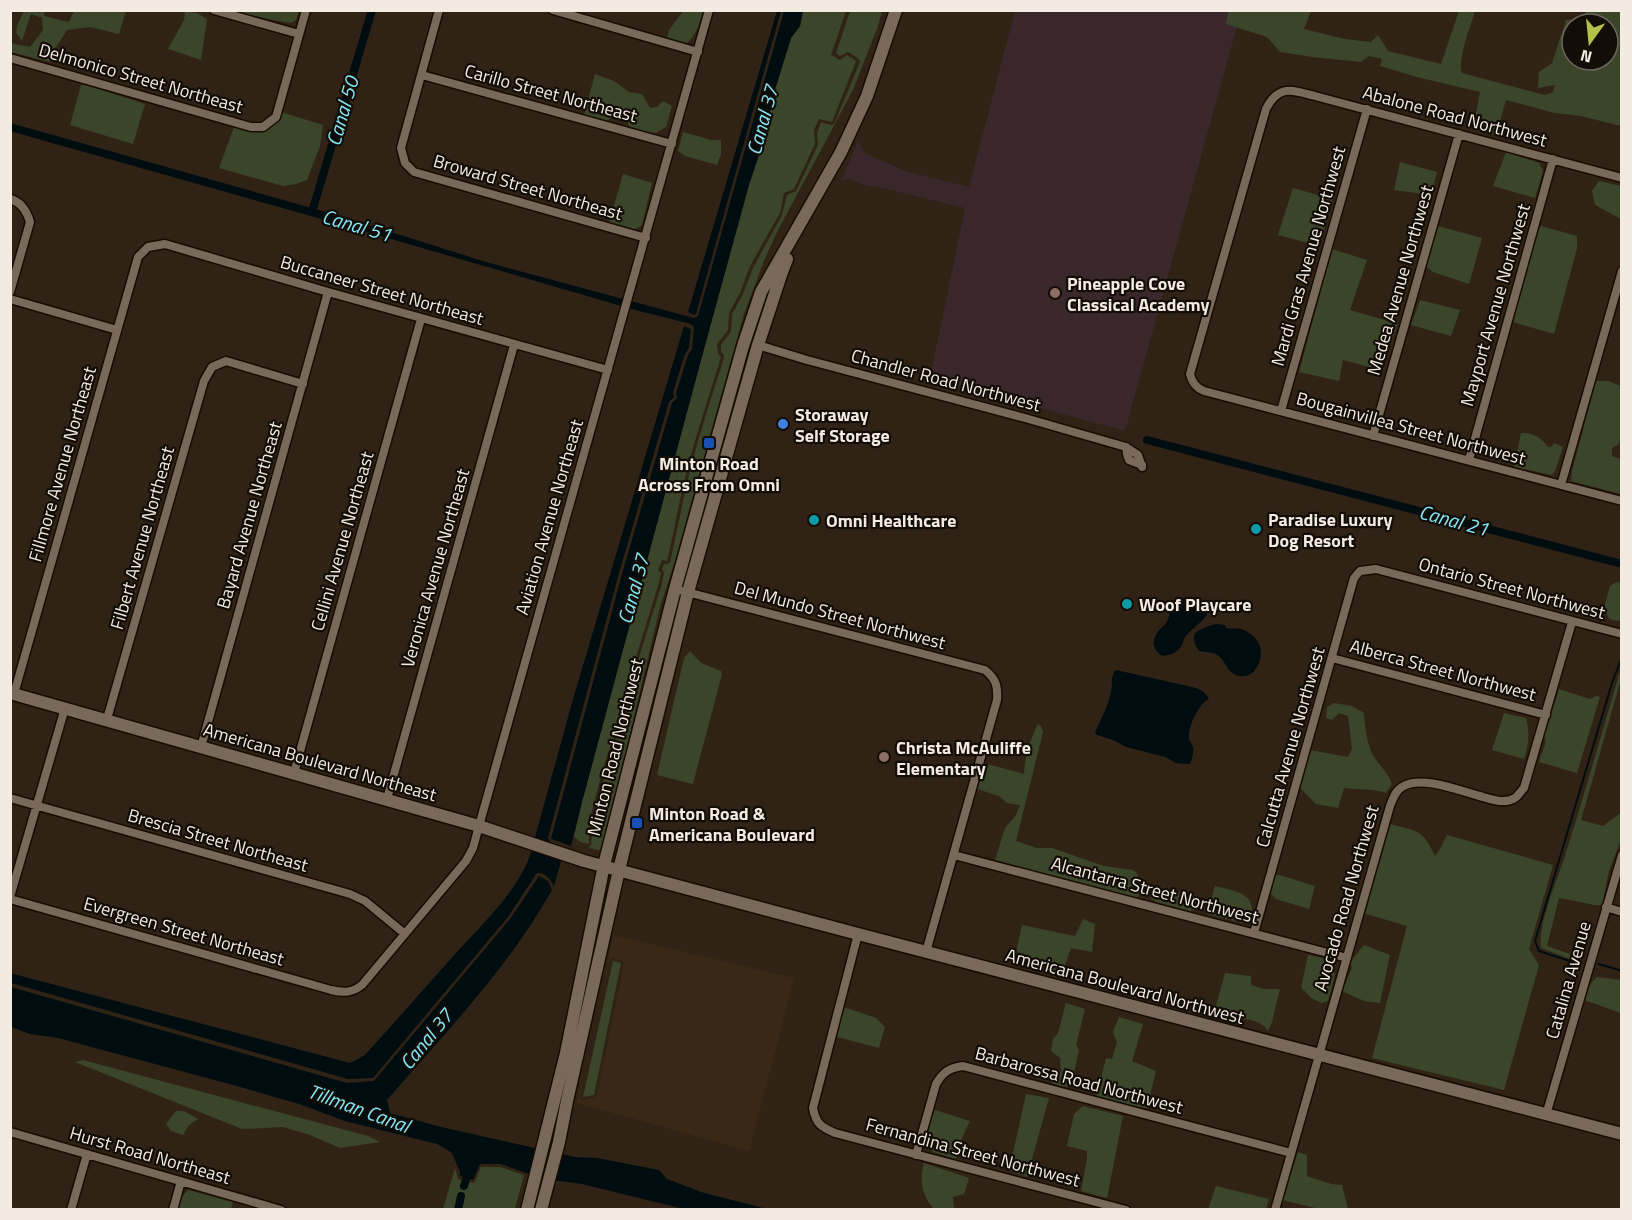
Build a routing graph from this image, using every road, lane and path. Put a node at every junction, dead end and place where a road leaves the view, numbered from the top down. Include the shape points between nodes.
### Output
1 (214, 10) edge
2 (306, 10) edge
3 (439, 10) edge
4 (553, 10) edge
5 (710, 10) edge
6 (896, 10) edge
7 (299, 34) junction
8 (698, 52) junction
9 (10, 57) edge
10 (422, 75) junction
11 (1367, 109) junction
12 (1459, 134) junction
13 (672, 144) junction
14 (1553, 159) junction
15 (1622, 178) edge
16 (10, 199) edge
17 (810, 204) junction
18 (646, 238) junction
19 (148, 247) joint
20 (1622, 271) edge
21 (10, 292) edge
22 (328, 292) junction
23 (10, 299) edge
24 (421, 318) junction
25 (117, 330) junction
26 (514, 345) junction
27 (758, 345) junction
28 (608, 370) junction
29 (303, 384) junction
30 (1194, 384) joint
31 (1281, 411) junction
32 (1373, 436) junction
33 (1469, 460) junction
34 (1142, 466) dead end
35 (1561, 485) junction
36 (1622, 501) edge
37 (1360, 572) joint
38 (675, 589) junction
39 (688, 592) junction
40 (1572, 622) junction
41 (1622, 634) edge
42 (1332, 658) junction
43 (12, 693) edge
44 (65, 708) junction
45 (1546, 715) junction
46 (107, 719) junction
47 (201, 747) junction
48 (294, 773) junction
49 (10, 798) edge
50 (387, 800) junction
51 (36, 806) junction
52 (479, 826) junction
53 (954, 855) junction
54 (1622, 855) edge
55 (604, 865) junction
56 (619, 870) junction
57 (10, 898) edge
58 (1606, 907) junction
59 (1622, 912) edge
60 (1254, 933) junction
61 (405, 934) junction
62 (858, 934) junction
63 (926, 952) junction
64 (1347, 958) junction
65 (350, 992) joint
66 (1319, 1055) junction
67 (1546, 1115) junction
68 (10, 1132) edge
69 (1622, 1134) edge
70 (1291, 1153) junction
71 (87, 1154) junction
72 (916, 1155) junction
73 (181, 1181) junction
74 (72, 1209) edge
75 (173, 1209) edge
76 (281, 1209) edge
77 (527, 1209) edge
78 (541, 1209) edge
79 (1126, 1209) edge
80 (1275, 1209) edge

1 - 7 street
2 - 7 street
3 - 10 street
4 - 8 street
5 - 8 street, Aviation Avenue Northeast
6 - 17 main road, Minton Road Northwest via 867,96 841,152
7 - 9 street, Delmonico Street Northeast via 276,117 263,127 251,127
8 - 13 street, Aviation Avenue Northeast
10 - 13 street, Carillo Street Northeast
10 - 18 street, Broward Street Northeast via 401,148 405,163 414,172
11 - 12 street, Abalone Road Northwest
11 - 30 street, Abalone Road Northwest via 1289,90 1271,99 1190,374
11 - 31 street, Mardi Gras Avenue Northwest
12 - 14 street, Abalone Road Northwest
12 - 32 street, Medea Avenue Northwest
13 - 18 street, Aviation Avenue Northeast
14 - 15 street, Abalone Road Northwest
14 - 33 street, Mayport Avenue Northwest
16 - 21 street via 27,211 30,222
17 - 27 main road, Minton Road Northwest
17 - 38 main road, Minton Road Northwest via 761,292
18 - 28 street, Aviation Avenue Northeast
19 - 22 street, Buccaneer Street Northeast via 165,243
19 - 25 street, Fillmore Avenue Northeast via 138,257
20 - 35 street
22 - 24 street, Buccaneer Street Northeast
22 - 29 street, Bayard Avenue Northeast
23 - 25 street
24 - 26 street, Buccaneer Street Northeast
24 - 48 street, Cellini Avenue Northeast
25 - 43 street, Fillmore Avenue Northeast
26 - 28 street, Buccaneer Street Northeast
26 - 50 street, Veronica Avenue Northeast
27 - 34 street, Chandler Road Northwest via 1126,447 1129,460
27 - 39 main road, Minton Road Northwest
28 - 52 street, Aviation Avenue Northeast
29 - 46 street, Filbert Avenue Northeast via 226,361 212,367 204,381
29 - 47 street, Bayard Avenue Northeast
30 - 31 street, Bougainvillea Street Northwest via 1204,391
31 - 32 street, Bougainvillea Street Northwest
32 - 33 street, Bougainvillea Street Northwest
33 - 35 street, Bougainvillea Street Northwest
35 - 36 street, Bougainvillea Street Northwest
37 - 40 street, Ontario Street Northwest via 1376,569
37 - 42 street, Calcutta Avenue Northwest via 1354,578
38 - 39 street, Del Mundo Street Northwest
38 - 55 main road, Minton Road Northwest
39 - 53 street, Del Mundo Street Northwest via 985,670 994,678 997,700
39 - 56 main road, Minton Road Northwest
40 - 41 street, Ontario Street Northwest
40 - 45 street, Avocado Road Northwest
42 - 45 street, Alberca Street Northwest
42 - 60 street, Calcutta Avenue Northwest
43 - 44 main road, Americana Boulevard Northeast
44 - 46 main road, Americana Boulevard Northeast
44 - 51 street
45 - 64 street, Avocado Road Northwest via 1524,788 1515,798 1495,800 1427,782 1413,782 1394,795
46 - 47 main road, Americana Boulevard Northeast
47 - 48 main road, Americana Boulevard Northeast
48 - 50 main road, Americana Boulevard Northeast
49 - 51 street, Brescia Street Northeast
50 - 52 main road, Americana Boulevard Northeast
51 - 57 street
51 - 61 street, Brescia Street Northeast via 350,894 365,901
52 - 55 main road, Americana Boulevard Northeast
52 - 61 street, Aviation Avenue Northeast via 466,861
53 - 60 street, Alcantarra Street Northwest
53 - 63 street
54 - 58 street, Catalina Avenue
55 - 56 main road, Americana Boulevard Northeast
55 - 77 main road, Minton Road Northwest via 566,1053
56 - 62 main road, Americana Boulevard Northwest
56 - 78 main road, Minton Road Northwest
57 - 65 street, Evergreen Street Northeast via 331,990
58 - 59 street
58 - 67 street, Catalina Avenue
60 - 64 street, Alcantarra Street Northwest
61 - 65 street, Aviation Avenue Northeast via 362,985
62 - 63 main road, Americana Boulevard Northwest
62 - 72 street, Fernandina Street Northwest via 813,1108 815,1120 835,1133
63 - 66 main road, Americana Boulevard Northwest
64 - 66 street, Avocado Road Northwest
66 - 67 main road, Americana Boulevard Northwest
66 - 70 street, Avocado Road Northwest
67 - 69 main road, Americana Boulevard Northwest
68 - 71 street, Hurst Road Northeast
70 - 72 street, Barbarossa Road Northwest via 963,1066 942,1073 936,1084
70 - 80 street, Avocado Road Northwest
71 - 73 street, Hurst Road Northeast
71 - 74 street
72 - 79 street, Fernandina Street Northwest
73 - 75 street
73 - 76 street, Hurst Road Northeast

